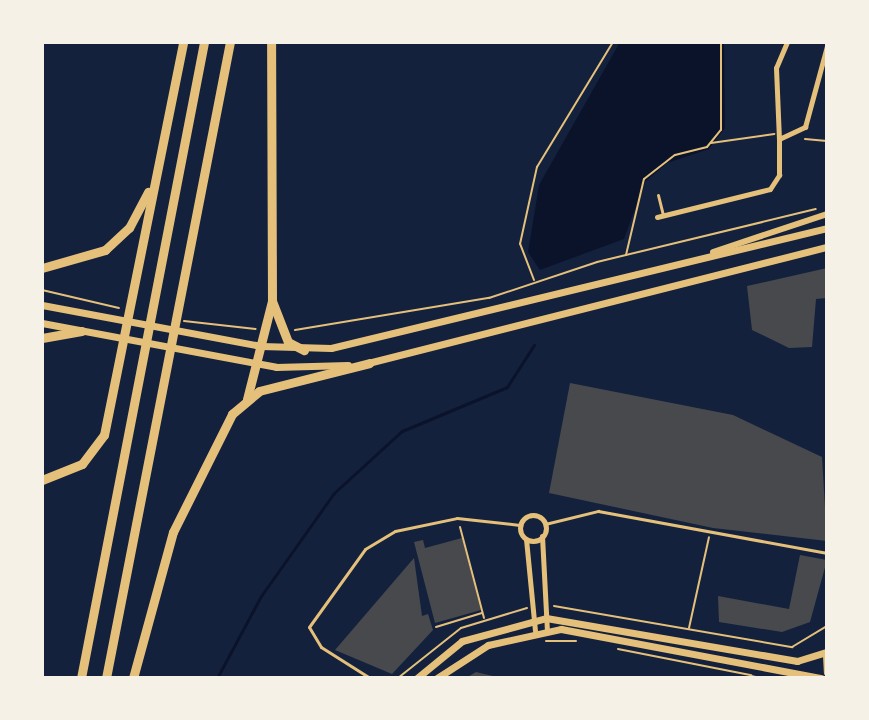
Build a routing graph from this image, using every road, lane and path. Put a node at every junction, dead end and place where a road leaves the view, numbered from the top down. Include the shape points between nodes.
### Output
1 (183, 42) edge
2 (204, 42) edge
3 (230, 42) edge
4 (271, 42) edge
5 (613, 42) edge
6 (721, 42) edge
7 (787, 42) edge
8 (827, 46) edge
9 (778, 136) junction
10 (805, 139) dead end
11 (827, 141) edge
12 (711, 143) junction
13 (156, 174) junction
14 (658, 195) dead end
15 (827, 206) edge
16 (827, 214) edge
17 (660, 217) joint
18 (827, 228) edge
19 (827, 247) edge
20 (713, 252) junction
21 (626, 254) junction
22 (42, 268) edge
23 (534, 281) junction
24 (42, 290) edge
25 (272, 301) junction
26 (42, 305) edge
27 (121, 309) dead end
28 (42, 323) edge
29 (224, 329) dead end
30 (267, 330) junction
31 (283, 330) junction
32 (81, 331) junction
33 (42, 338) edge
34 (261, 346) junction
35 (304, 350) junction
36 (252, 363) junction
37 (370, 363) junction
38 (247, 399) junction
39 (42, 480) edge
40 (516, 524) junction
41 (545, 524) junction
42 (460, 527) dead end
43 (711, 530) junction
44 (542, 536) junction
45 (526, 539) junction
46 (827, 555) edge
47 (561, 606) dead end
48 (483, 613) junction
49 (546, 618) junction
50 (485, 619) dead end
51 (533, 619) junction
52 (827, 626) edge
53 (436, 627) dead end
54 (689, 629) junction
55 (547, 630) junction
56 (535, 631) junction
57 (581, 641) dead end
58 (537, 642) dead end
59 (612, 648) dead end
60 (827, 653) edge
61 (827, 672) edge
62 (752, 675) edge
63 (81, 678) edge
64 (106, 678) edge
65 (133, 678) edge
66 (370, 678) edge
67 (417, 678) edge
68 (437, 678) edge
69 (761, 678) edge
70 (821, 678) edge

1 - 13 highway
2 - 63 highway
3 - 64 highway
4 - 25 highway
5 - 23 path via 537,167 520,244
6 - 12 path via 723,118
7 - 9 street via 776,68
8 - 9 street via 807,124
9 - 12 path
9 - 17 street via 779,175 770,189
10 - 11 path
12 - 21 path via 675,155 644,179
13 - 22 highway via 115,243 86,261
13 - 39 highway via 104,435 82,464
14 - 17 lane
15 - 21 path
16 - 20 street
18 - 20 main road
19 - 37 main road
20 - 35 main road
21 - 23 path
23 - 31 path via 374,322
24 - 27 path
25 - 30 highway
25 - 31 highway
26 - 34 main road
28 - 32 main road
29 - 30 path
30 - 34 highway
31 - 35 highway
32 - 33 highway
32 - 36 main road
34 - 35 main road
34 - 36 highway
36 - 37 main road
36 - 38 highway
37 - 38 highway
38 - 65 highway via 208,455 184,504
40 - 41 street via 531,515
40 - 45 street
40 - 66 lane via 457,518 395,531 365,549 309,627 321,647
41 - 43 lane via 598,511
41 - 44 street
42 - 48 path
43 - 46 lane
43 - 54 path
44 - 45 street
44 - 49 street
45 - 51 street
47 - 54 path
48 - 50 path
48 - 53 path
49 - 51 main road
49 - 55 street
49 - 60 main road via 797,661
51 - 56 street
51 - 67 main road via 462,641
52 - 54 path via 807,644 756,644
55 - 56 main road
55 - 70 main road
56 - 68 main road via 488,645
57 - 58 path
59 - 62 path
60 - 61 main road
62 - 69 path

